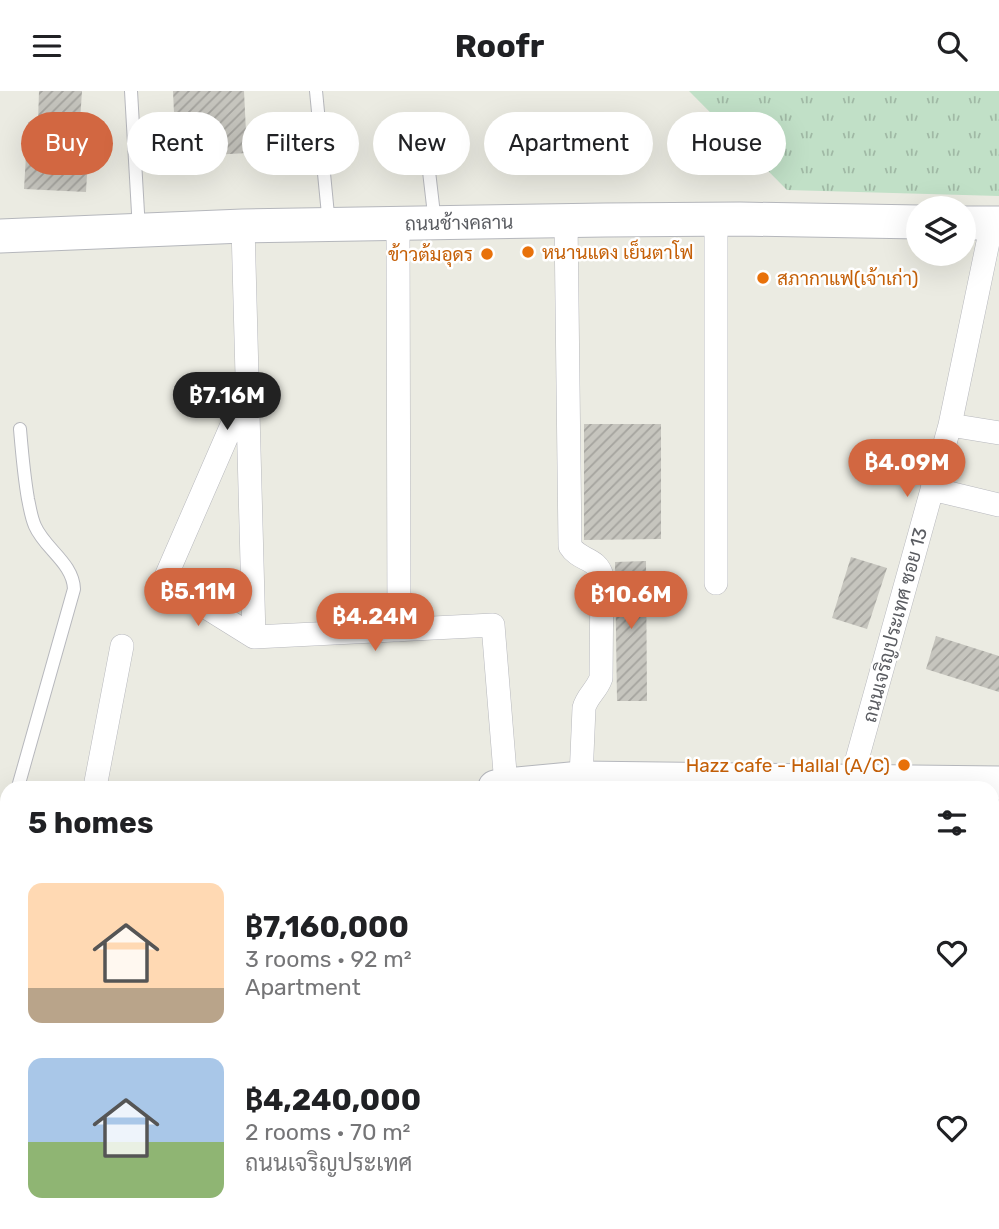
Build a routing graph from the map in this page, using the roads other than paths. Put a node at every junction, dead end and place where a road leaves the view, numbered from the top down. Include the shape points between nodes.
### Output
1 (131, 91) edge
2 (316, 91) edge
3 (429, 175) edge
4 (716, 219) junction
5 (566, 221) junction
6 (906, 222) edge
7 (435, 223) junction
8 (985, 223) edge
9 (398, 224) junction
10 (329, 225) junction
11 (243, 226) junction
12 (139, 230) junction
13 (0, 236) edge
14 (248, 388) junction
15 (950, 425) junction
16 (20, 429) dead end
17 (999, 433) edge
18 (932, 489) junction
19 (999, 505) edge
20 (716, 583) dead end
21 (399, 630) junction
22 (254, 637) junction
23 (122, 646) dead end
24 (20, 781) edge
25 (96, 781) edge
26 (500, 781) edge
27 (573, 781) edge
28 (862, 781) edge

1 - 12 lane
2 - 10 lane
3 - 7 lane
4 - 5 street, ถนนช้างคลาน
4 - 6 street, ถนนช้างคลาน
4 - 20 street
5 - 7 street, ถนนช้างคลาน
5 - 27 street via 570,545 575,553 596,564 602,576 601,678 585,702
7 - 9 street, ถนนช้างคลาน
8 - 15 street, ถนนเจริญประเทศ ซอย 13
9 - 10 street, ถนนช้างคลาน
9 - 21 street
10 - 11 street, ถนนช้างคลาน
11 - 12 street, ถนนช้างคลาน
11 - 14 street
12 - 13 street, ถนนช้างคลาน
14 - 22 street
14 - 22 street via 164,582
15 - 17 street
15 - 18 street, ถนนเจริญประเทศ ซอย 13
16 - 24 lane via 33,520 70,572 74,589
18 - 19 street
18 - 28 street, ถนนเจริญประเทศ ซอย 13
21 - 22 street
21 - 26 street via 493,625
23 - 25 street

